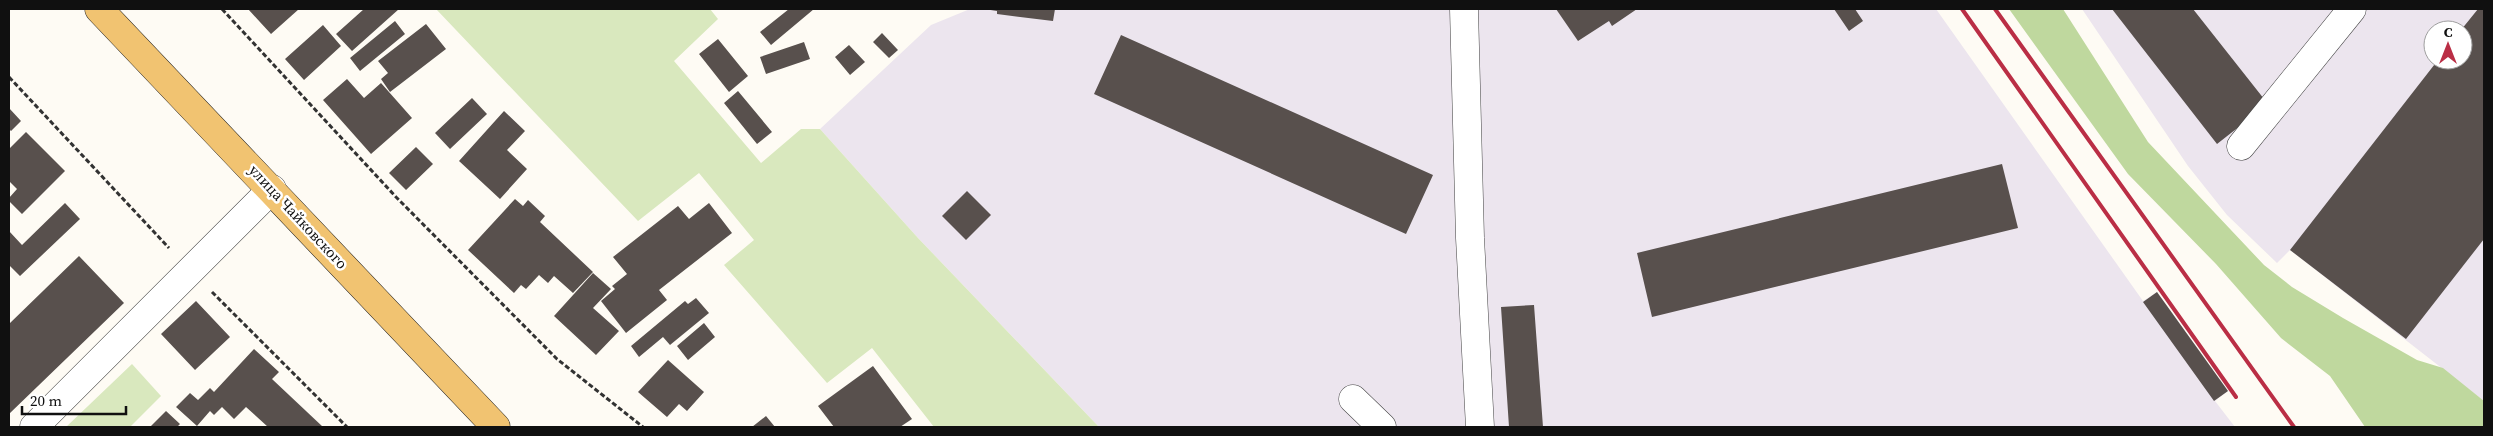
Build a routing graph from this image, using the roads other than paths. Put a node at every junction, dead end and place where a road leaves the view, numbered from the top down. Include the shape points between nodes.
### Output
1 (99, 9) edge
2 (1464, 9) edge
3 (2352, 9) edge
4 (2241, 146) dead end
5 (272, 189) junction
6 (1353, 399) dead end
7 (34, 427) edge
8 (496, 427) edge
9 (1382, 427) edge
10 (1480, 427) edge

1 - 5 main road, улица Чайковского
2 - 10 lane via 1470,238
3 - 4 lane
5 - 7 lane
5 - 8 main road, улица Чайковского
6 - 9 lane

